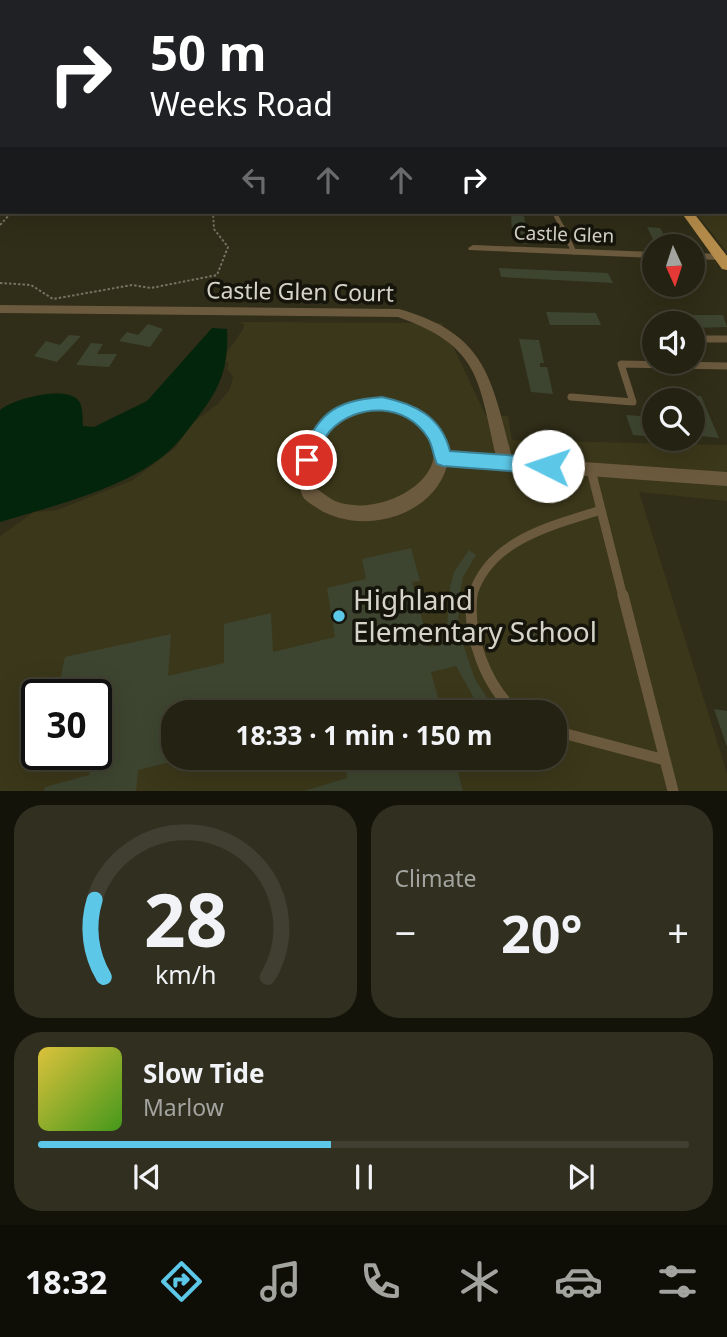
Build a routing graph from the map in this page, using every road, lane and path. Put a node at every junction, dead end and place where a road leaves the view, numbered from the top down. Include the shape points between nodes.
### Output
1 (213, 214) edge
2 (555, 214) edge
3 (689, 214) edge
4 (473, 248) dead end
5 (574, 252) junction
6 (642, 255) edge
7 (705, 258) edge
8 (725, 260) edge
9 (0, 283) edge
10 (0, 309) edge
11 (705, 339) edge
12 (727, 339) edge
13 (727, 366) edge
14 (572, 397) dead end
15 (443, 459) junction
16 (506, 463) junction
17 (591, 469) junction
18 (727, 479) edge
19 (601, 510) junction
20 (507, 700) edge
21 (567, 734) edge
22 (665, 760) junction
23 (673, 791) edge

1 - 9 path via 214,229 228,247 217,275 53,299 31,285
2 - 5 lane
3 - 8 highway
4 - 5 street, Castle Glen
5 - 6 street, Castle Glen
7 - 8 street
10 - 16 street, Castle Glen Court via 399,313 429,321 462,342 480,366
11 - 12 lane
13 - 14 lane via 621,364 633,402
15 - 15 street via 438,438 424,420 404,408 382,403 358,405 321,429 307,460 309,493 335,509 366,513 398,508 436,479
15 - 16 street
16 - 17 street
17 - 18 street
17 - 19 lane
19 - 20 lane via 544,530 506,549 485,567 472,595 472,619 480,655
19 - 22 lane
21 - 22 lane
22 - 23 lane

